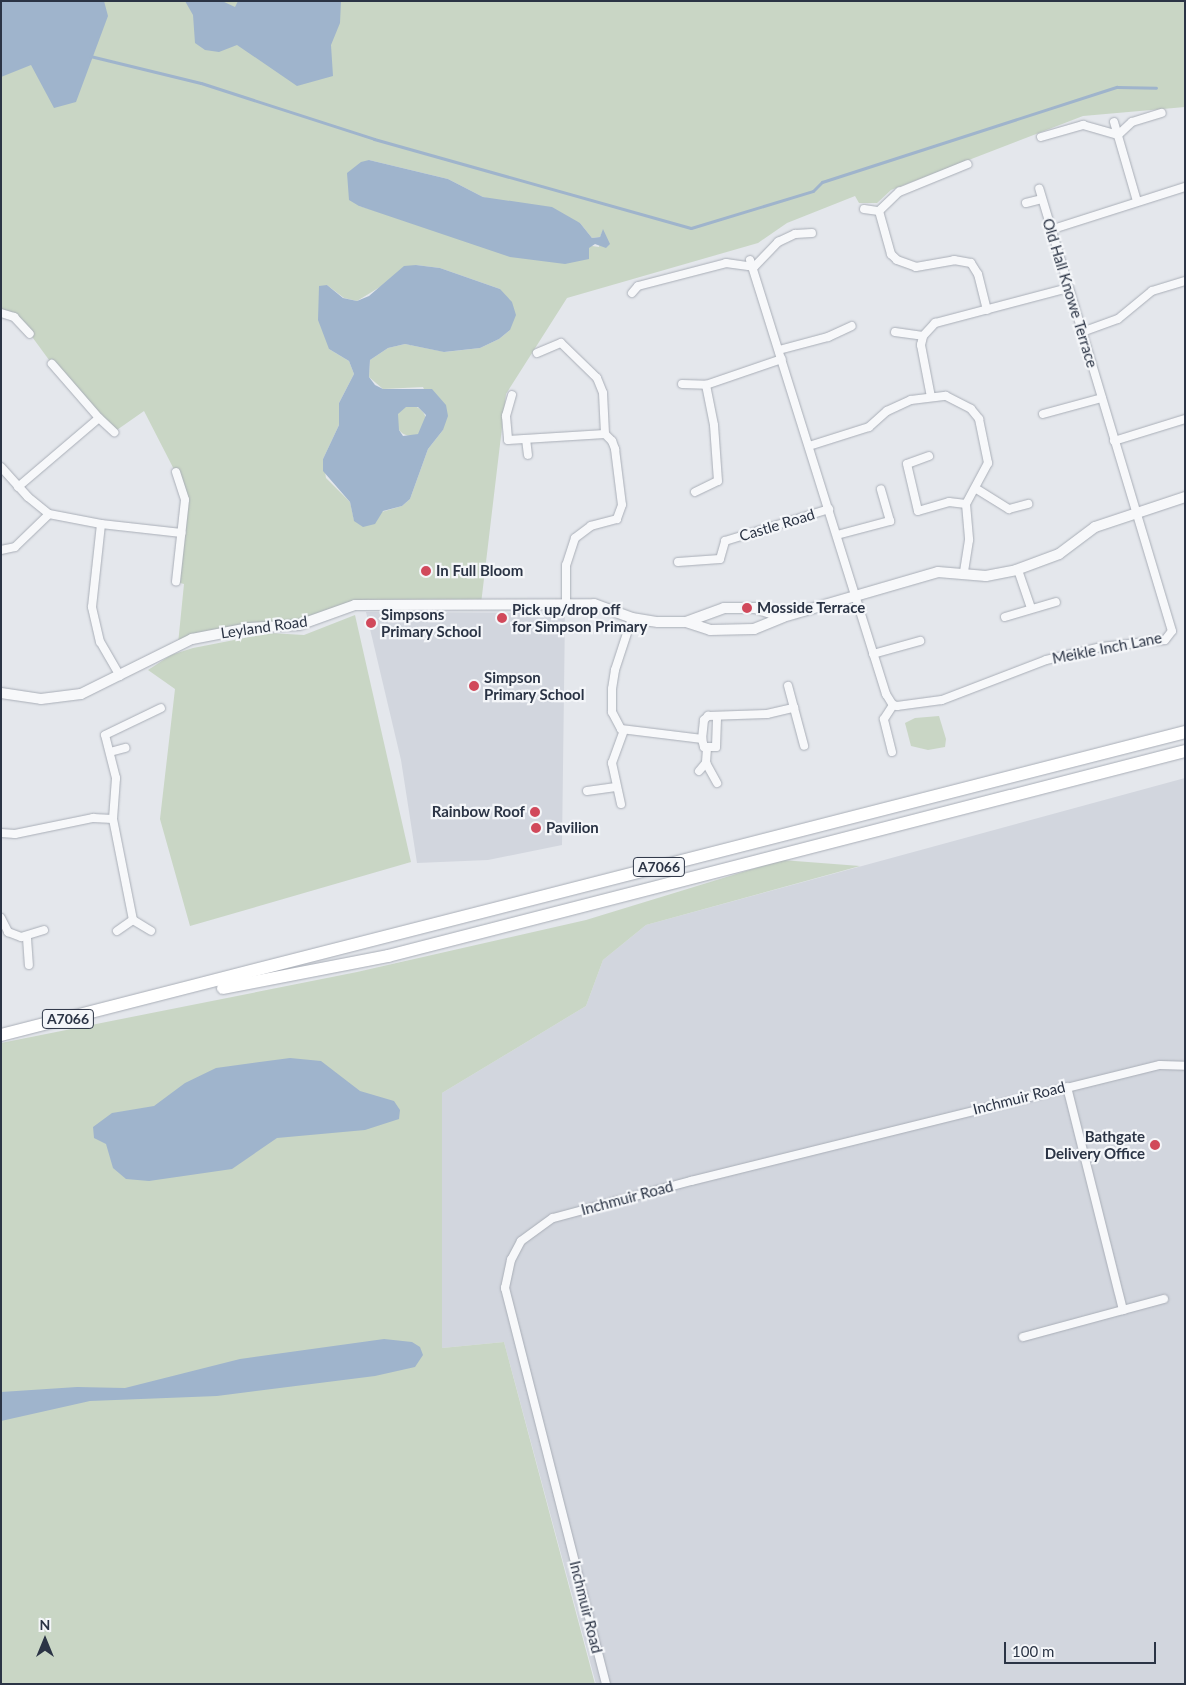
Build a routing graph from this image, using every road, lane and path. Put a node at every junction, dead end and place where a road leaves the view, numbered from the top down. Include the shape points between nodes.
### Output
1 (1162, 113) dead end
2 (1114, 122) dead end
3 (1118, 135) junction
4 (1041, 137) dead end
5 (968, 164) dead end
6 (1185, 187) edge
7 (1039, 189) dead end
8 (1042, 199) junction
9 (1137, 202) junction
10 (1026, 203) dead end
11 (864, 209) dead end
12 (879, 211) junction
13 (1050, 230) junction
14 (812, 233) dead end
15 (752, 263) junction
16 (1185, 281) edge
17 (1068, 288) junction
18 (632, 293) dead end
19 (987, 310) junction
20 (1, 313) edge
21 (852, 326) dead end
22 (895, 332) dead end
23 (1082, 332) junction
24 (30, 334) dead end
25 (923, 336) junction
26 (779, 350) junction
27 (537, 353) dead end
28 (782, 359) junction
29 (52, 364) dead end
30 (682, 384) dead end
31 (706, 385) junction
32 (512, 395) dead end
33 (931, 397) junction
34 (1102, 398) junction
35 (1043, 414) dead end
36 (99, 418) junction
37 (1185, 419) edge
38 (114, 432) dead end
39 (605, 434) junction
40 (526, 439) junction
41 (1114, 441) junction
42 (809, 446) junction
43 (528, 455) dead end
44 (929, 456) dead end
45 (1, 467) edge
46 (176, 472) dead end
47 (18, 487) junction
48 (974, 488) junction
49 (881, 489) dead end
50 (695, 492) dead end
51 (1185, 497) edge
52 (966, 504) junction
53 (1028, 504) dead end
54 (829, 509) junction
55 (1135, 512) junction
56 (49, 514) junction
57 (101, 524) junction
58 (181, 533) junction
59 (837, 535) junction
60 (1, 550) edge
61 (678, 562) dead end
62 (1018, 570) junction
63 (964, 574) junction
64 (176, 582) dead end
65 (856, 598) junction
66 (1056, 602) dead end
67 (566, 603) junction
68 (1030, 608) junction
69 (783, 617) junction
70 (1005, 617) dead end
71 (632, 618) junction
72 (686, 622) junction
73 (920, 640) dead end
74 (874, 654) junction
75 (120, 676) junction
76 (788, 686) dead end
77 (1, 693) edge
78 (892, 706) junction
79 (160, 708) dead end
80 (794, 708) junction
81 (717, 716) junction
82 (624, 730) junction
83 (1185, 732) edge
84 (702, 739) junction
85 (804, 746) dead end
86 (125, 748) dead end
87 (707, 748) junction
88 (1185, 750) edge
89 (110, 752) junction
90 (892, 752) dead end
91 (706, 763) junction
92 (699, 771) dead end
93 (717, 783) dead end
94 (616, 787) junction
95 (587, 791) dead end
96 (621, 804) dead end
97 (113, 819) junction
98 (1, 833) edge
99 (1, 918) edge
100 (132, 920) junction
101 (44, 930) dead end
102 (117, 931) dead end
103 (150, 931) dead end
104 (27, 938) junction
105 (29, 965) dead end
106 (134, 1004) junction
107 (1, 1035) edge
108 (1185, 1066) edge
109 (1067, 1087) junction
110 (1164, 1299) dead end
111 (1123, 1310) junction
112 (1023, 1337) dead end
113 (606, 1684) edge

1 - 3 street via 1132,122
2 - 3 street
3 - 4 street via 1083,125
3 - 9 street
5 - 12 street via 899,192
6 - 9 street
7 - 8 street, Old Hall Knowe Terrace
8 - 10 street
8 - 13 street, Old Hall Knowe Terrace
9 - 13 street
11 - 12 street
12 - 19 street via 891,254 897,260 916,267 954,260 970,263 978,274
13 - 17 street, Old Hall Knowe Terrace
14 - 15 street via 795,234 778,242
15 - 18 street via 726,263 638,286
15 - 26 street, Castle Road
16 - 23 street via 1152,291 1118,319
17 - 19 street
17 - 23 street, Old Hall Knowe Terrace
19 - 25 street via 935,323
20 - 24 street via 14,317
21 - 26 street via 828,337
22 - 25 street
23 - 34 street, Old Hall Knowe Terrace
25 - 33 street via 921,345
26 - 28 street, Castle Road
27 - 39 street via 562,343 597,378 603,393
28 - 31 street
28 - 42 street, Castle Road
29 - 36 street
30 - 31 street
31 - 50 street via 714,424 718,481
32 - 40 street via 506,416 508,440
33 - 42 street via 897,405 869,427
33 - 48 street via 946,396 961,402 979,420 988,463
34 - 35 street
34 - 41 street, Old Hall Knowe Terrace
36 - 38 street
36 - 47 street
37 - 41 street
39 - 40 street
39 - 67 street via 614,444 622,511 618,519 591,526 574,538 566,564
40 - 43 street
41 - 55 street, Old Hall Knowe Terrace
42 - 54 street, Castle Road
44 - 52 street via 907,464 918,510 950,502
45 - 47 street
46 - 58 street via 185,500
47 - 56 street
48 - 52 street
48 - 53 street via 1009,509
49 - 59 street via 890,521
51 - 55 street, Leyland Road
52 - 63 street via 968,540
54 - 59 street, Castle Road
54 - 61 street, Castle Road via 726,541 720,559
55 - 62 street, Leyland Road via 1089,530 1060,554
55 - 78 street, Meikle Inch Lane via 1172,626 1165,640 1071,653 942,700
56 - 57 street
56 - 60 street via 15,547
57 - 58 street
57 - 75 street via 92,614 100,642
58 - 64 street
59 - 65 street, Castle Road
62 - 63 street, Leyland Road via 986,576
62 - 68 street
63 - 65 street, Leyland Road via 938,572
65 - 69 street, Leyland Road
65 - 74 street
66 - 68 street
67 - 71 street, Leyland Road via 597,604
67 - 75 street, Leyland Road via 355,605 299,625 249,628 192,639
68 - 70 street
69 - 72 street, Leyland Road via 755,608 724,608
69 - 72 street, Leyland Road via 759,628 733,632 710,630
71 - 72 street, Leyland Road
71 - 82 street via 615,670 612,698 614,717
73 - 74 street
74 - 78 street
75 - 77 street, Leyland Road via 81,694 61,698
76 - 80 street
78 - 90 street via 884,719
79 - 89 street via 105,735
80 - 81 street via 767,714
80 - 85 street
81 - 84 street via 705,718
81 - 87 street via 716,746
82 - 84 street
82 - 94 street via 612,763
83 - 106 main road, A7066
84 - 87 street via 702,746
86 - 89 street
87 - 91 street
88 - 106 main road, A7066 via 388,956
89 - 97 street via 117,789
91 - 92 street
91 - 93 street
94 - 95 street
94 - 96 street
97 - 98 street via 93,818 15,834
97 - 100 street
99 - 104 street via 8,932
100 - 102 street
100 - 103 street
101 - 104 street
104 - 105 street
106 - 107 main road, A7066
108 - 109 street, Inchmuir Road via 1160,1065
109 - 111 street
109 - 113 street, Inchmuir Road via 553,1218 521,1241 511,1260 505,1288
110 - 111 street
111 - 112 street

